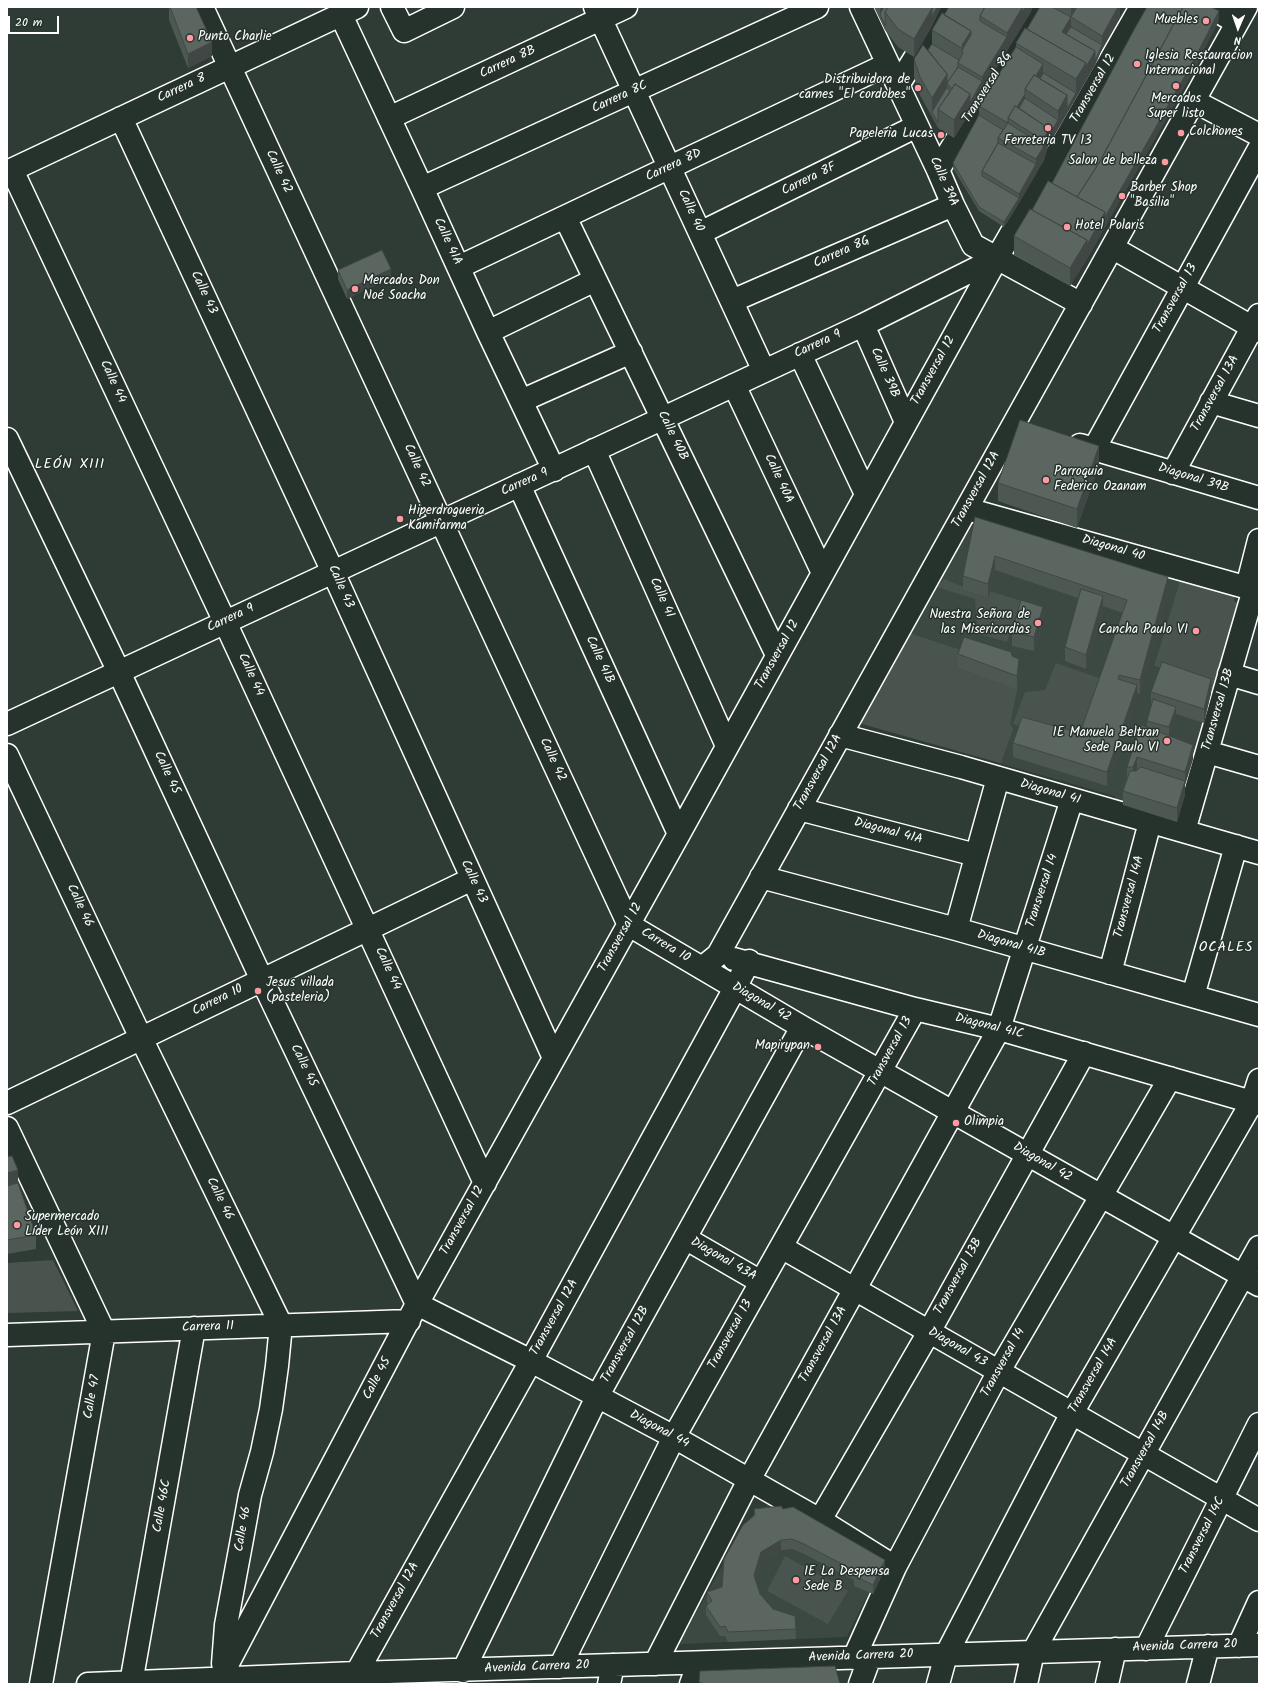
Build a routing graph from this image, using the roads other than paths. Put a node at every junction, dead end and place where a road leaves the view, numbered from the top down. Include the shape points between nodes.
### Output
1 (202, 7) edge
2 (392, 7) edge
3 (453, 7) edge
4 (626, 7) edge
5 (817, 7) edge
6 (861, 7) edge
7 (947, 7) edge
8 (1039, 7) edge
9 (1141, 7) edge
10 (1211, 7) edge
11 (349, 11) edge
12 (598, 13) edge
13 (1242, 15) edge
14 (888, 64) junction
15 (229, 67) junction
16 (898, 85) junction
17 (634, 91) junction
18 (1194, 101) junction
19 (121, 118) junction
20 (389, 118) junction
21 (917, 126) junction
22 (1259, 135) edge
23 (1259, 149) edge
24 (670, 168) junction
25 (938, 170) junction
26 (9, 171) edge
27 (422, 188) junction
28 (953, 205) junction
29 (565, 217) junction
30 (700, 233) junction
31 (1113, 248) junction
32 (997, 258) junction
33 (459, 267) junction
34 (596, 280) junction
35 (1183, 287) junction
36 (732, 301) junction
37 (1081, 304) junction
38 (863, 324) junction
39 (1257, 325) edge
40 (488, 332) junction
41 (631, 352) junction
42 (800, 354) junction
43 (764, 371) junction
44 (734, 385) junction
45 (521, 400) junction
46 (1211, 402) junction
47 (1259, 416) edge
48 (663, 418) junction
49 (906, 422) junction
50 (1012, 427) junction
51 (1034, 433) edge
52 (7, 439) edge
53 (1064, 441) edge
54 (1094, 449) junction
55 (594, 450) junction
56 (554, 470) junction
57 (1173, 473) junction
58 (519, 485) junction
59 (866, 494) junction
60 (1259, 498) edge
61 (967, 509) junction
62 (441, 521) junction
63 (1259, 540) edge
64 (333, 572) junction
65 (822, 573) junction
66 (1253, 589) edge
67 (225, 622) junction
68 (777, 655) junction
69 (119, 672) junction
70 (1229, 674) junction
71 (1259, 683) edge
72 (7, 724) edge
73 (840, 735) junction
74 (727, 746) junction
75 (1207, 752) junction
76 (7, 755) edge
77 (1259, 767) edge
78 (998, 778) junction
79 (1072, 799) junction
80 (799, 809) junction
81 (1150, 822) junction
82 (1184, 831) junction
83 (679, 834) junction
84 (1236, 846) junction
85 (1259, 853) edge
86 (976, 855) junction
87 (761, 877) junction
88 (472, 879) junction
89 (629, 925) junction
90 (369, 929) junction
91 (956, 929) junction
92 (1025, 949) junction
93 (710, 962) junction
94 (748, 962) junction
95 (1110, 973) junction
96 (262, 980) junction
97 (735, 988) junction
98 (1193, 996) junction
99 (915, 1009) junction
100 (1259, 1015) edge
101 (802, 1027) junction
102 (999, 1029) junction
103 (141, 1038) junction
104 (1084, 1053) junction
105 (554, 1058) junction
106 (880, 1071) junction
107 (1170, 1078) junction
108 (1259, 1080) edge
109 (7, 1103) edge
110 (1256, 1103) edge
111 (952, 1112) junction
112 (7, 1128) edge
113 (1028, 1154) junction
114 (485, 1183) junction
115 (1100, 1196) junction
116 (686, 1238) junction
117 (1173, 1238) junction
118 (781, 1247) junction
119 (1259, 1247) edge
120 (1251, 1281) edge
121 (761, 1282) junction
122 (855, 1289) junction
123 (413, 1312) junction
124 (280, 1325) junction
125 (194, 1328) junction
126 (104, 1332) junction
127 (929, 1332) junction
128 (7, 1336) edge
129 (531, 1361) junction
130 (999, 1371) junction
131 (597, 1397) junction
132 (1072, 1413) junction
133 (1259, 1424) edge
134 (674, 1437) junction
135 (1144, 1454) junction
136 (749, 1480) junction
137 (1222, 1499) junction
138 (820, 1520) junction
139 (1259, 1520) edge
140 (895, 1567) junction
141 (1259, 1602) edge
142 (1249, 1645) edge
143 (1208, 1646) junction
144 (1146, 1648) junction
145 (1115, 1649) junction
146 (1033, 1652) junction
147 (946, 1655) junction
148 (862, 1657) junction
149 (699, 1663) junction
150 (655, 1664) junction
151 (560, 1667) junction
152 (463, 1670) junction
153 (611, 1675) edge
154 (525, 1676) edge
155 (220, 1678) edge
156 (353, 1678) edge
157 (131, 1683) junction
158 (42, 1684) edge
159 (88, 1684) edge
160 (434, 1684) edge
161 (691, 1684) edge
162 (860, 1684) edge
163 (938, 1684) edge
164 (1026, 1684) edge
165 (1107, 1684) edge
166 (1198, 1684) edge

1 - 15 street, Calle 42
2 - 3 street via 404,31
4 - 12 street, Carrera 8B
5 - 17 street, Carrera 8C
6 - 14 street, Calle 39A
7 - 16 street
8 - 25 street, Transversal 8G
9 - 32 street, Transversal 12
10 - 13 street
11 - 15 street, Carrera 8
11 - 20 street, Calle 41A
12 - 17 street, Calle 40
12 - 20 street, Carrera 8B
13 - 18 street, Transversal 12A
14 - 16 street, Calle 39A
14 - 24 street, Carrera 8D
15 - 19 street, Carrera 8
15 - 62 street, Calle 42
16 - 21 street, Calle 39A
17 - 24 street, Calle 40
17 - 27 street, Carrera 8C
18 - 22 street
18 - 31 street, Transversal 12A
19 - 26 street, Carrera 8
19 - 64 street, Calle 43
20 - 27 street, Calle 41A
21 - 25 street, Calle 39A
21 - 30 street, Carrera 8F
23 - 35 street, Transversal 13
24 - 29 street, Carrera 8D
24 - 30 street, Calle 40
25 - 28 street, Calle 39A
26 - 67 street, Calle 44
27 - 33 street, Calle 41A
28 - 32 street, Calle 39A via 973,245
28 - 36 street, Carrera 8G
29 - 33 street, Carrera 8D
29 - 34 street, Calle 40B
30 - 36 street, Calle 40
31 - 35 street
31 - 37 street, Transversal 12A
32 - 37 street, Calle 39A
32 - 38 street, Carrera 9
32 - 49 street, Transversal 12
33 - 40 street, Calle 41A
34 - 40 street
34 - 41 street, Calle 40B
35 - 39 street
35 - 54 street, Transversal 13
36 - 43 street, Calle 40
37 - 50 street, Transversal 12A
38 - 42 street, Carrera 9
38 - 49 street, Calle 39B
39 - 46 street, Transversal 13A
40 - 45 street, Calle 41A
41 - 45 street
41 - 48 street, Calle 40B
42 - 43 street, Carrera 9
42 - 59 street
43 - 44 street, Carrera 9
44 - 48 street, Carrera 9
44 - 65 street, Calle 40A
45 - 56 street, Calle 41A
46 - 47 street
46 - 57 street, Transversal 13A
48 - 55 street, Carrera 9
48 - 68 street, Calle 40B
49 - 59 street, Transversal 12
50 - 51 street
50 - 61 street, Transversal 12A
52 - 69 street, Calle 45
53 - 54 street, Diagonal 39B
54 - 57 street, Diagonal 39B
55 - 56 street, Carrera 9
55 - 74 street, Calle 41
56 - 58 street, Carrera 9
57 - 60 street, Diagonal 39B
58 - 62 street, Carrera 9
58 - 83 street, Calle 41B
59 - 65 street, Transversal 12
61 - 66 street, Diagonal 40
61 - 73 street, Transversal 12A
62 - 64 street, Carrera 9
62 - 89 street, Calle 42
63 - 66 street, Transversal 13B
64 - 67 street, Carrera 9
64 - 88 street, Calle 43
65 - 68 street, Transversal 12
66 - 70 street, Transversal 13B
67 - 69 street, Carrera 9
67 - 90 street, Calle 44
68 - 74 street, Transversal 12
69 - 72 street, Carrera 9
69 - 96 street, Calle 45
70 - 71 street
70 - 75 street, Transversal 13B
73 - 78 street, Diagonal 41
73 - 80 street, Transversal 12A
74 - 83 street, Transversal 12
75 - 77 street
75 - 82 street, Transversal 13B
76 - 103 street, Calle 46
78 - 79 street, Diagonal 41
78 - 86 street
79 - 81 street, Diagonal 41
79 - 92 street, Transversal 14
80 - 86 street, Diagonal 41A
80 - 87 street, Transversal 12A
81 - 82 street, Diagonal 41
81 - 95 street, Transversal 14A
82 - 84 street, Diagonal 41
83 - 89 street, Transversal 12
84 - 85 street, Diagonal 41
84 - 98 street
86 - 91 street
87 - 91 street, Diagonal 41B
87 - 93 street, Transversal 12A
88 - 90 street, Carrera 10
88 - 105 street, Calle 43
89 - 93 street, Carrera 10
89 - 105 street, Transversal 12
90 - 96 street, Carrera 10
90 - 114 street, Calle 44
91 - 92 street, Diagonal 41B
92 - 95 street, Diagonal 41B
92 - 102 street, Transversal 14
93 - 94 street, Diagonal 41C
93 - 97 street, Diagonal 42
94 - 97 street, Transversal 12A
94 - 99 street, Diagonal 41C
95 - 98 street, Diagonal 41B
96 - 103 street, Carrera 10
96 - 123 street, Calle 45
97 - 101 street, Diagonal 42
97 - 129 street, Transversal 12A
98 - 100 street, Diagonal 41B
99 - 102 street, Diagonal 41C
99 - 106 street, Transversal 13
101 - 106 street, Diagonal 42
101 - 116 street, Transversal 12B
102 - 104 street, Diagonal 41C
102 - 111 street, Transversal 13A
103 - 109 street, Carrera 10
103 - 124 street, Calle 46
104 - 107 street, Diagonal 41C
104 - 113 street, Transversal 13B
105 - 114 street, Transversal 12
106 - 111 street, Diagonal 42
106 - 118 street, Transversal 13
107 - 110 street, Diagonal 41C
107 - 115 street, Transversal 14
108 - 110 street, Transversal 14A
110 - 117 street, Transversal 14A
111 - 113 street, Diagonal 42
111 - 122 street, Transversal 13A
112 - 126 street
113 - 115 street, Diagonal 42
113 - 127 street, Transversal 13B
114 - 123 street, Transversal 12
115 - 117 street, Diagonal 42
115 - 130 street, Transversal 14
116 - 121 street, Diagonal 43A
116 - 131 street, Transversal 12B
117 - 120 street, Diagonal 42
117 - 132 street, Transversal 14A
118 - 121 street, Transversal 13
118 - 122 street, Diagonal 43
119 - 120 street, Transversal 14B
120 - 135 street, Transversal 14B
121 - 134 street, Transversal 13
122 - 127 street, Diagonal 43
122 - 136 street, Transversal 13A
123 - 124 street, Carrera 11
123 - 129 street, Diagonal 44
123 - 155 street, Calle 45
124 - 125 street, Carrera 11
124 - 155 street, Calle 46 via 271,1409 250,1495 223,1647
125 - 126 street, Carrera 11
125 - 157 street, Calle 46C
126 - 128 street, Carrera 11
126 - 158 street, Calle 47
127 - 130 street, Diagonal 43
127 - 138 street, Transversal 13B
129 - 131 street, Diagonal 44
129 - 156 street, Transversal 12A
130 - 132 street, Diagonal 43
130 - 140 street, Transversal 14
131 - 134 street, Diagonal 44
131 - 152 street, Transversal 12B
132 - 135 street, Diagonal 43
132 - 147 street, Transversal 14A
133 - 137 street, Transversal 14C
134 - 136 street, Diagonal 44
134 - 151 street, Transversal 13
135 - 137 street, Diagonal 43
135 - 146 street, Transversal 14B
136 - 138 street, Diagonal 44
136 - 150 street, Transversal 13A
137 - 139 street, Diagonal 43
137 - 144 street, Transversal 14C
138 - 140 street, Diagonal 44
140 - 148 street, Transversal 14
141 - 142 street
142 - 143 street, Avenida Carrera 20
143 - 144 street, Avenida Carrera 20
143 - 166 street
144 - 145 street, Avenida Carrera 20
145 - 146 street, Avenida Carrera 20
145 - 165 street
146 - 147 street, Avenida Carrera 20
146 - 164 street, Transversal 14B
147 - 148 street, Avenida Carrera 20
147 - 163 street, Transversal 14A
148 - 149 street, Avenida Carrera 20
148 - 162 street, Transversal 14
149 - 150 street, Avenida Carrera 20
149 - 161 street
150 - 153 street, Avenida Carrera 20
151 - 153 street, Avenida Carrera 20
151 - 154 street, Avenida Carrera 20
152 - 154 street, Avenida Carrera 20
152 - 156 street, Avenida Carrera 20
152 - 160 street, Avenida Carrera 20
155 - 156 street, Avenida Carrera 20
155 - 157 street, Avenida Carrera 20
157 - 159 street, Avenida Carrera 20

